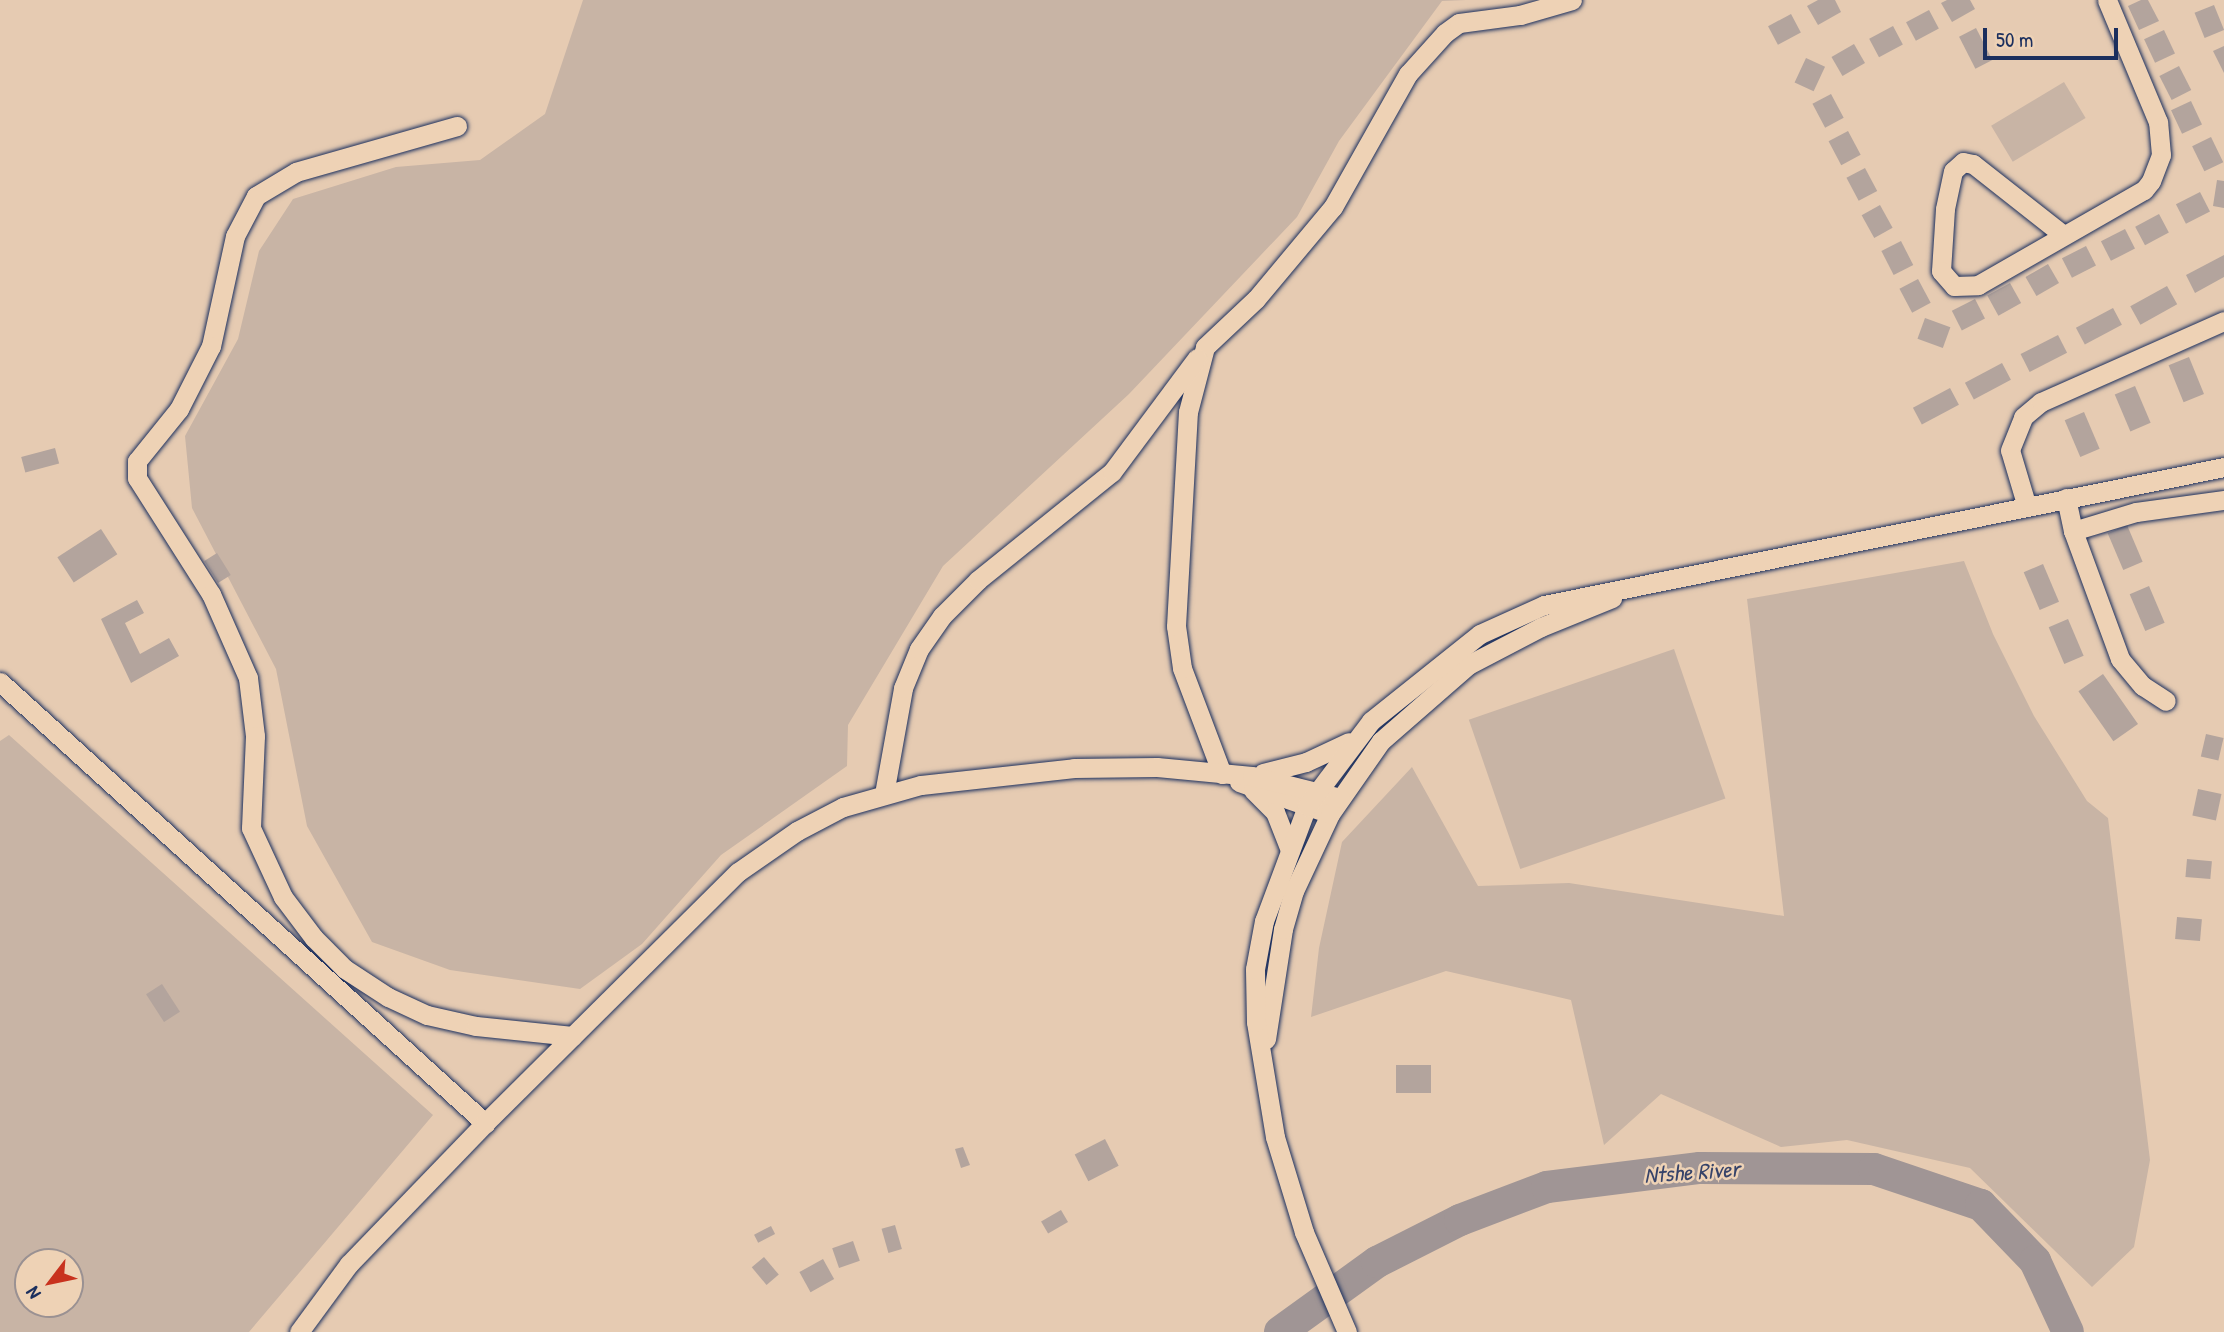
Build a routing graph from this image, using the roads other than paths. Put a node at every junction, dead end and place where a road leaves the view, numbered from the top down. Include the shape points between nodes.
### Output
1 (1572, 0) edge
2 (2108, 0) edge
3 (457, 126) dead end
4 (2062, 234) junction
5 (2224, 321) edge
6 (1205, 347) junction
7 (2224, 467) edge
8 (2066, 498) junction
9 (2224, 500) edge
10 (2027, 507) junction
11 (2073, 531) junction
12 (1655, 580) junction
13 (0, 682) edge
14 (2166, 701) dead end
15 (1353, 740) junction
16 (1226, 775) junction
17 (1251, 782) junction
18 (884, 794) junction
19 (1312, 798) junction
20 (1335, 806) junction
21 (1290, 850) junction
22 (572, 1035) junction
23 (1264, 1053) junction
24 (485, 1123) junction
25 (299, 1332) edge
26 (1347, 1332) edge

1 - 6 street via 1520,15 1459,23 1445,33 1408,74 1333,207 1256,299
2 - 4 street via 2158,122 2161,155 2144,190
3 - 22 street via 296,172 256,196 235,236 211,346 179,409 137,461 136,478 211,594 248,678 255,736 251,828 283,897 314,938 345,969 388,998 427,1015 476,1026
4 - 4 street via 1978,285 1954,286 1941,271 1945,209 1953,171 1963,162 1973,164
5 - 10 street via 2041,402 2023,417 2010,450
6 - 16 street via 1188,412 1176,626 1182,668
6 - 18 street via 1112,472 978,580 919,649 903,688
7 - 8 street
8 - 10 street
8 - 11 street
9 - 11 street via 2136,512
10 - 12 street
11 - 14 street via 2120,659 2143,686
12 - 15 street via 1544,605 1480,634 1405,689
12 - 20 street via 1541,627 1468,665 1405,715
13 - 24 street
15 - 17 street
15 - 19 street
16 - 17 street
16 - 18 street via 1157,767 1074,768
17 - 19 street
17 - 21 street via 1275,812
18 - 22 street via 797,831 738,872
19 - 20 street
19 - 21 street
20 - 23 street via 1294,891 1283,929
21 - 23 street via 1256,955 1255,1009
22 - 24 street
23 - 26 street via 1275,1137 1304,1232
24 - 25 street via 349,1264

